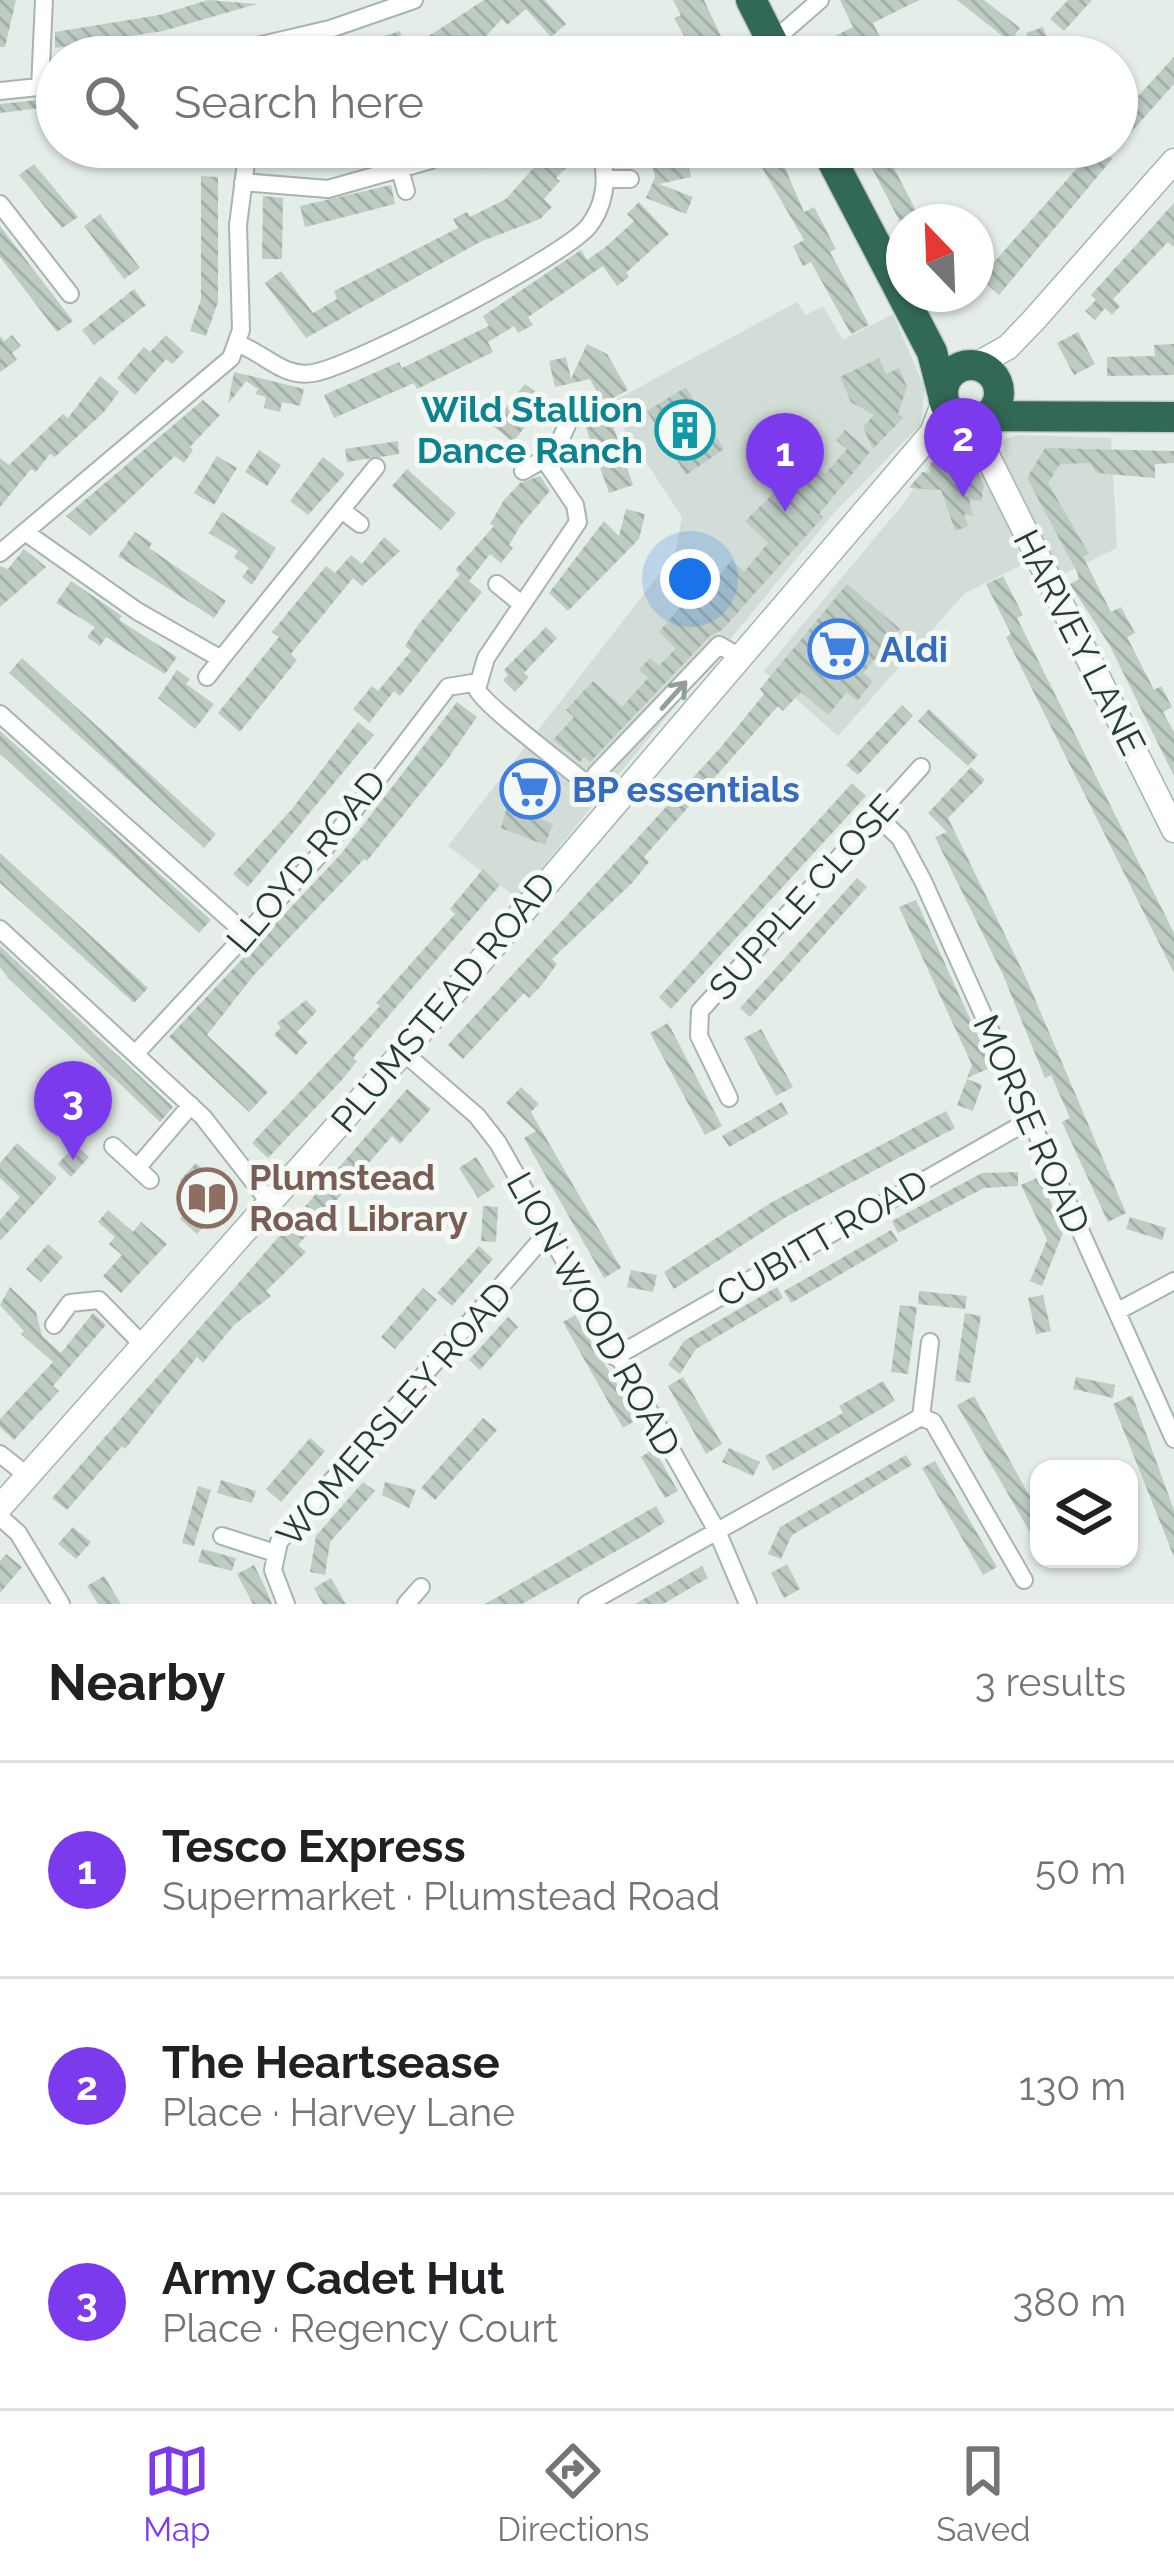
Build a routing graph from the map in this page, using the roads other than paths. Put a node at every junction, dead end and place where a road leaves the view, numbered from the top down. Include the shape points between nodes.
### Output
1 (44, 0) edge
2 (414, 0) edge
3 (751, 0) edge
4 (820, 0) edge
5 (46, 36) edge
6 (305, 36) edge
7 (769, 36) edge
8 (788, 36) edge
9 (36, 87) edge
10 (0, 91) edge
11 (1174, 161) edge
12 (245, 168) edge
13 (406, 168) edge
14 (604, 168) edge
15 (836, 168) edge
16 (400, 170) junction
17 (606, 179) junction
18 (630, 179) dead end
19 (243, 182) junction
20 (406, 191) dead end
21 (0, 203) edge
22 (70, 294) dead end
23 (238, 344) junction
24 (932, 352) junction
25 (984, 374) junction
26 (964, 412) junction
27 (1025, 414) junction
28 (1174, 417) edge
29 (567, 425) dead end
30 (544, 459) junction
31 (376, 466) dead end
32 (523, 471) dead end
33 (343, 511) junction
34 (360, 524) dead end
35 (25, 532) junction
36 (0, 553) edge
37 (497, 584) dead end
38 (520, 603) junction
39 (730, 651) junction
40 (221, 659) junction
41 (208, 677) dead end
42 (478, 682) junction
43 (0, 714) edge
44 (921, 767) dead end
45 (596, 774) dead end
46 (612, 806) junction
47 (877, 816) junction
48 (1174, 830) edge
49 (0, 929) edge
50 (246, 934) junction
51 (137, 1052) junction
52 (403, 1052) junction
53 (728, 1098) dead end
54 (191, 1105) junction
55 (1030, 1120) junction
56 (113, 1146) dead end
57 (270, 1203) junction
58 (547, 1233) junction
59 (1174, 1281) edge
60 (1118, 1311) junction
61 (56, 1314) dead end
62 (930, 1342) dead end
63 (144, 1346) junction
64 (615, 1357) junction
65 (921, 1417) junction
66 (1174, 1439) edge
67 (0, 1454) edge
68 (28, 1476) junction
69 (0, 1507) edge
70 (0, 1517) edge
71 (717, 1531) junction
72 (222, 1536) dead end
73 (272, 1552) junction
74 (1024, 1580) dead end
75 (422, 1587) dead end
76 (61, 1604) edge
77 (286, 1604) edge
78 (406, 1604) edge
79 (587, 1604) edge
80 (748, 1604) edge

1 - 5 street
2 - 6 street
3 - 7 highway
4 - 8 street
9 - 10 street
11 - 25 main road
12 - 19 street
13 - 16 street
14 - 17 street
15 - 24 highway
16 - 19 street via 328,189
16 - 20 street
17 - 18 street
17 - 23 street via 594,219 575,239 358,356 304,374
19 - 23 street
21 - 22 street
23 - 35 street via 217,373
24 - 25 highway
24 - 26 highway
25 - 26 highway via 997,403
25 - 26 highway via 952,372
25 - 27 highway
26 - 27 highway
26 - 39 main road, PLUMSTEAD ROAD via 932,434
26 - 48 main road, HARVEY LANE
27 - 28 highway
29 - 30 street
30 - 32 street
30 - 38 street via 578,522
31 - 33 street
33 - 34 street
33 - 40 street
35 - 36 street
35 - 40 street
37 - 38 street
38 - 42 street
45 -> 39 street, PLUMSTEAD ROAD
39 - 46 main road, PLUMSTEAD ROAD
40 - 41 street
42 - 46 street via 486,704
42 - 50 street, LLOYD ROAD via 448,687 323,851
43 - 50 street
44 - 47 street, SUPPLE CLOSE
46 - 52 main road, PLUMSTEAD ROAD
47 - 53 street, SUPPLE CLOSE via 700,1011 699,1036
47 - 55 street, MORSE ROAD via 900,838 922,881
49 - 51 street
50 - 51 street, LLOYD ROAD
51 - 54 street
52 - 57 main road, PLUMSTEAD ROAD
52 - 58 street, LION WOOD ROAD via 488,1130
54 - 56 street via 144,1174
54 - 57 street
55 - 60 street, MORSE ROAD
55 - 64 street, CUBITT ROAD
57 - 63 main road, PLUMSTEAD ROAD
58 - 64 street, LION WOOD ROAD
58 - 73 street, WOMERSLEY ROAD
59 - 60 street
60 - 66 street, MORSE ROAD
61 - 63 street via 80,1299 99,1300
62 - 65 street
63 - 68 main road, PLUMSTEAD ROAD
64 - 71 street, LION WOOD ROAD
65 - 71 street
65 - 74 street via 933,1422
67 - 68 street
68 - 69 main road, PLUMSTEAD ROAD
70 - 76 street via 19,1533
71 - 79 street
71 - 80 street, LION WOOD ROAD
72 - 73 street
73 - 77 street, WOMERSLEY ROAD
75 - 78 street

